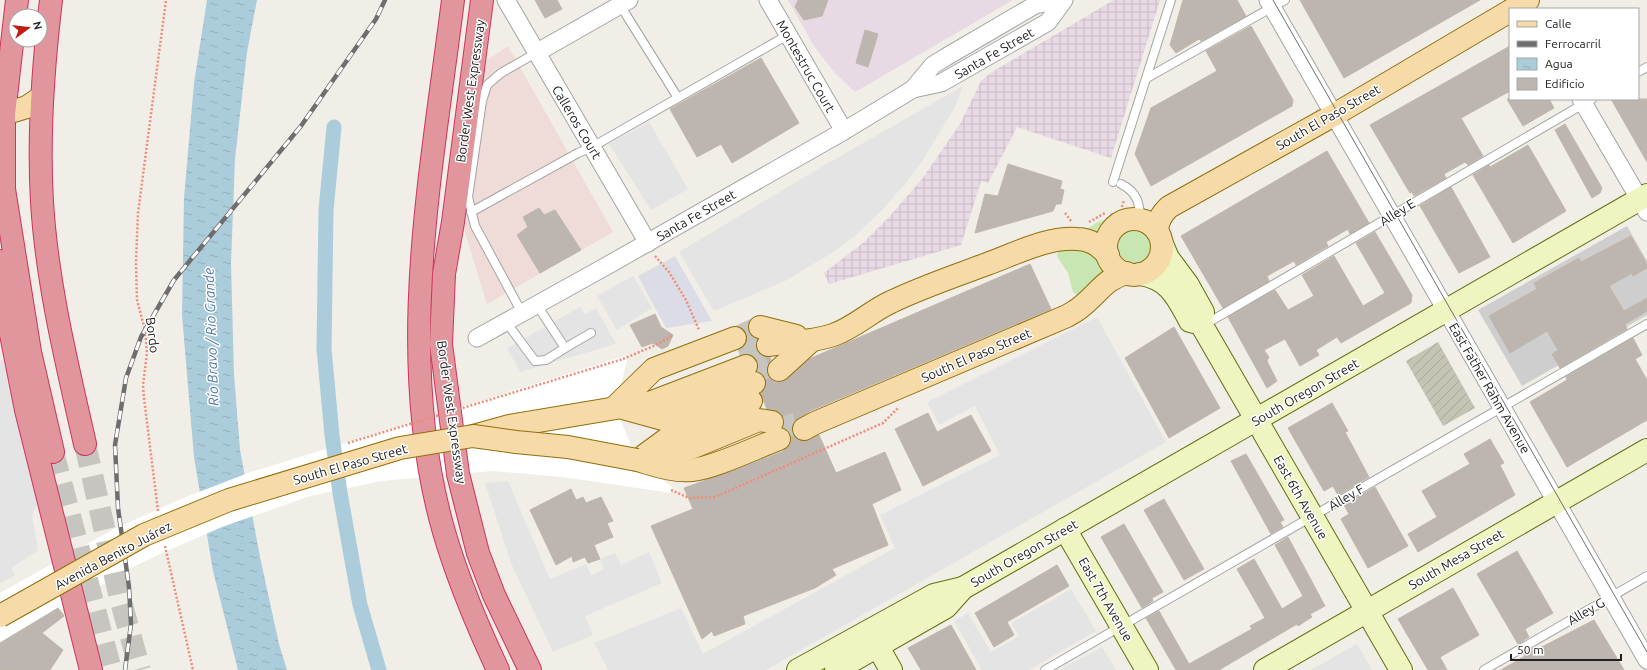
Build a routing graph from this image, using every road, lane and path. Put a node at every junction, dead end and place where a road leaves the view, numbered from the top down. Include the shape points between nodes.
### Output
1 (17, 0) edge
2 (52, 0) edge
3 (166, 0) edge
4 (453, 0) edge
5 (482, 0) edge
6 (506, 0) edge
7 (768, 0) edge
8 (1062, 0) edge
9 (1171, 0) edge
10 (1275, 2) edge
11 (625, 3) edge
12 (1509, 13) edge
13 (788, 35) junction
14 (536, 53) junction
15 (1147, 78) junction
16 (42, 97) junction
17 (678, 98) junction
18 (1586, 101) edge
19 (2, 115) edge
20 (1334, 115) junction
21 (844, 131) junction
22 (592, 147) junction
23 (2, 198) edge
24 (1645, 202) edge
25 (471, 212) junction
26 (1391, 216) junction
27 (1153, 232) junction
28 (648, 243) junction
29 (1108, 255) junction
30 (0, 261) edge
31 (1134, 274) junction
32 (537, 305) junction
33 (1445, 310) junction
34 (522, 313) junction
35 (506, 322) junction
36 (1647, 324) edge
37 (1201, 325) junction
38 (700, 330) dead end
39 (591, 333) dead end
40 (673, 335) dead end
41 (477, 338) dead end
42 (812, 340) junction
43 (566, 348) junction
44 (623, 359) dead end
45 (746, 365) junction
46 (615, 406) junction
47 (1502, 407) junction
48 (1256, 420) junction
49 (806, 424) tunnel mouth
50 (775, 430) tunnel mouth
51 (474, 436) junction
52 (85, 444) tunnel mouth
53 (825, 450) dead end
54 (1647, 450) edge
55 (53, 452) tunnel mouth
56 (637, 460) junction
57 (671, 490) dead end
58 (229, 500) joint
59 (1555, 501) junction
60 (1313, 517) junction
61 (160, 518) dead end
62 (1065, 529) junction
63 (164, 540) dead end
64 (478, 553) junction
65 (1647, 576) edge
66 (1610, 597) junction
67 (1367, 611) junction
68 (0, 616) edge
69 (1122, 626) junction
70 (873, 639) junction
71 (1647, 660) edge
72 (91, 670) edge
73 (193, 670) edge
74 (498, 670) edge
75 (530, 670) edge
76 (542, 670) edge
77 (798, 670) edge
78 (836, 670) edge
79 (891, 670) edge
80 (1045, 670) edge
81 (1147, 670) edge
82 (1265, 670) edge
83 (1401, 670) edge
84 (1484, 670) edge

1 - 19 highway
2 - 16 highway
3 - 61 path, Bordo via 138,213 136,262 137,300 145,330 147,353 144,398 154,489
4 - 74 highway, Border West Expressway via 420,279 420,376 424,426 444,532 476,622
5 - 64 highway, Border West Expressway via 444,274 441,344 458,474
6 - 14 street, Calleros Court
7 - 13 street, Montestruc Court
8 - 21 street, Santa Fe Street via 1035,5 946,56 933,65 913,89
9 - 15 lane
10 - 15 lane
10 - 20 street, East Father Rahm Avenue
11 - 14 street
11 - 17 lane
12 - 20 main road, South El Paso Street
13 - 17 lane
13 - 21 street, Montestruc Court
14 - 22 street, Calleros Court
14 - 25 lane via 501,73 487,86 482,101 468,197
15 - 27 lane via 1117,183 1134,193
16 - 19 main road via 27,107
16 - 52 highway via 40,145 48,258 60,336
17 - 22 lane
18 - 24 street
18 - 26 lane, Alley E
19 - 23 highway
20 - 26 street, East Father Rahm Avenue
20 - 27 main road, South El Paso Street via 1169,207 1162,214
21 - 28 street, Santa Fe Street
22 - 25 lane via 578,152
22 - 28 street, Calleros Court
23 - 55 highway via 30,352
24 - 33 street, South Oregon Street
25 - 34 lane via 475,226
26 - 33 street, East Father Rahm Avenue
26 - 37 lane, Alley E
27 - 29 main road via 1123,221 1116,226 1108,239
27 - 31 main road via 1161,253 1158,262 1148,271
27 - 37 street, East 6th Avenue via 1203,312
28 - 32 street, Santa Fe Street
28 - 38 path via 686,300
29 - 31 main road via 1114,266
29 - 42 main road via 1088,240 1055,241 1035,246 890,302 840,333
30 - 72 highway via 3,294 26,410
31 - 37 street, East 6th Avenue via 1156,277 1167,285 1190,321
31 - 49 main road, South El Paso Street via 1116,276 1108,281 1083,306 1067,316
32 - 34 street, Santa Fe Street
32 - 43 lane
33 - 47 street, East Father Rahm Avenue
33 - 48 street, South Oregon Street
34 - 35 street, Santa Fe Street
35 - 41 street, Santa Fe Street
35 - 43 lane via 535,361 546,360
36 - 47 lane, Alley F
37 - 48 street, East 6th Avenue
39 - 43 lane
40 - 44 path via 656,346
42 - 42 main road via 770,350
45 - 46 main road, South El Paso Street via 652,402
45 - 46 main road via 654,368
45 - 56 main road via 753,400 675,433
46 - 51 main road, South El Paso Street via 508,426
47 - 59 street, East Father Rahm Avenue
47 - 60 lane, Alley F
48 - 60 street, East 6th Avenue
48 - 62 street, South Oregon Street
50 - 56 main road, South El Paso Street via 713,464 693,470 676,470
51 - 56 main road, South El Paso Street, bridge via 568,447
51 - 58 main road, South El Paso Street, bridge via 400,448
53 - 57 path via 715,497 689,498
54 - 59 street, South Mesa Street
58 - 68 main road, Avenida Benito Juárez, bridge via 144,535
59 - 66 street, East Father Rahm Avenue
59 - 67 street, South Mesa Street
60 - 67 street, East 6th Avenue
60 - 69 lane, Alley F
62 - 69 street, East 7th Avenue
62 - 70 street, South Oregon Street via 963,588 946,607
63 - 73 path
64 - 75 highway, Border West Expressway via 494,595
64 - 76 highway via 494,574
65 - 66 lane, Alley G
66 - 71 street, East Father Rahm Avenue
66 - 84 lane, Alley G
67 - 82 street, South Mesa Street
67 - 83 street, East 6th Avenue
69 - 80 lane, Alley F
69 - 81 street, East 7th Avenue
70 - 77 street, South Oregon Street
70 - 78 street, South Oregon Street
70 - 79 street

